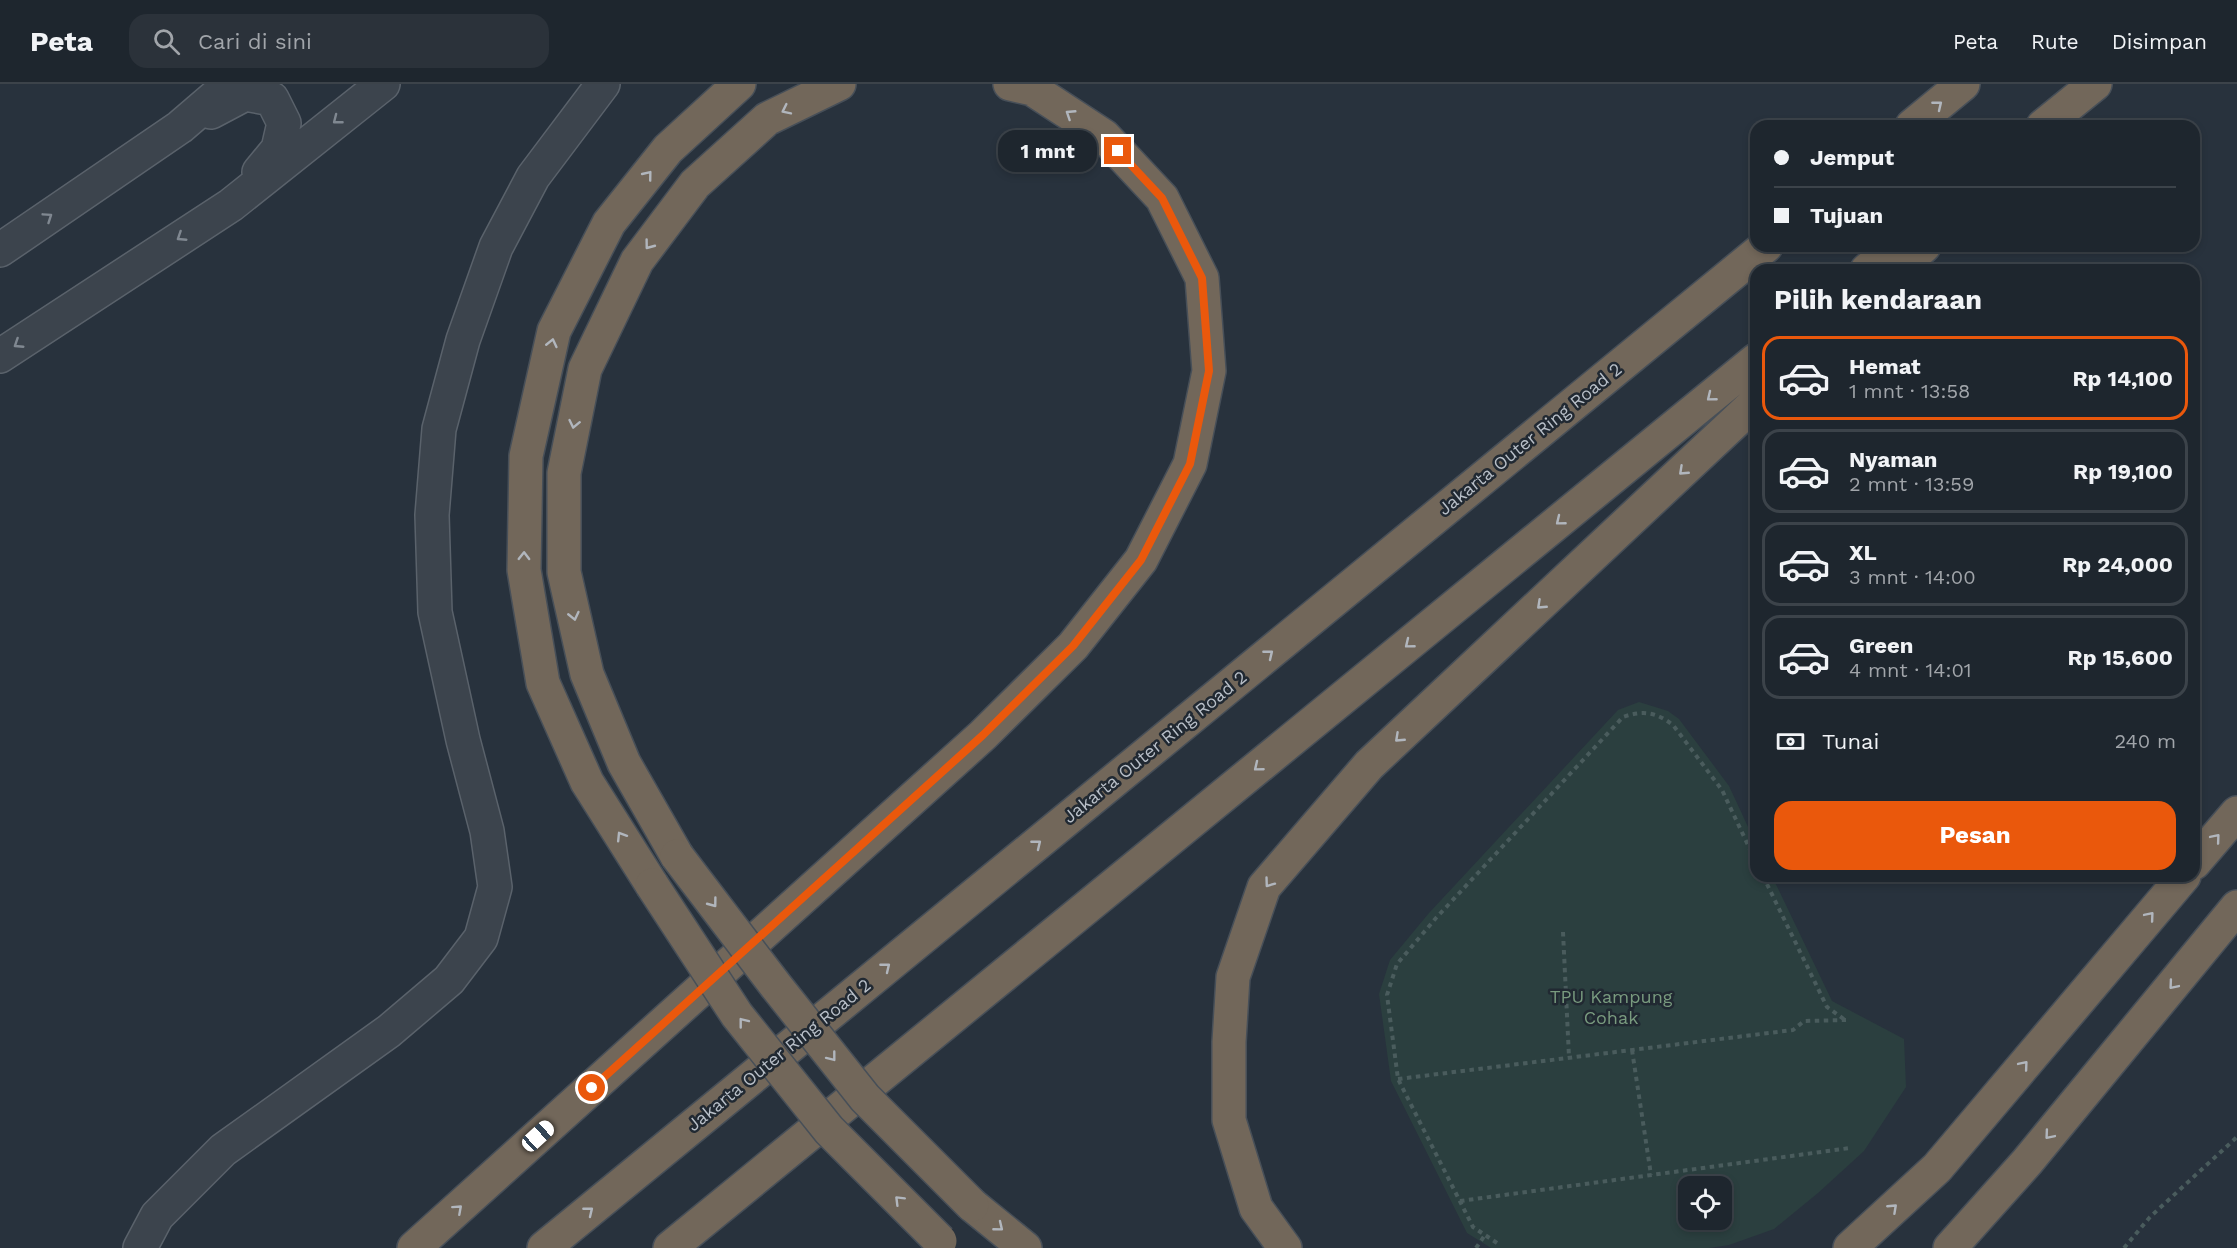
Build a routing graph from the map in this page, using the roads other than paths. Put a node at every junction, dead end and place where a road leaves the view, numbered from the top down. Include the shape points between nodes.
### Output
1 (230, 84) edge
2 (383, 84) edge
3 (603, 84) edge
4 (739, 84) edge
5 (838, 84) edge
6 (1010, 84) edge
7 (1963, 84) edge
8 (2096, 84) edge
9 (1919, 120) edge
10 (2051, 120) edge
11 (2058, 120) edge
12 (180, 128) junction
13 (231, 205) junction
14 (0, 250) edge
15 (1759, 252) edge
16 (1889, 252) edge
17 (1917, 252) edge
18 (1874, 264) edge
19 (1904, 264) edge
20 (0, 356) edge
21 (1750, 365) edge
22 (1750, 408) edge
23 (2237, 813) edge
24 (2200, 857) edge
25 (2179, 882) edge
26 (2237, 907) edge
27 (944, 1245) edge
28 (140, 1248) edge
29 (414, 1248) edge
30 (544, 1248) edge
31 (670, 1248) edge
32 (1025, 1248) edge
33 (1285, 1248) edge
34 (1850, 1248) edge
35 (1950, 1248) edge

1 - 12 street
2 -> 13 street
3 - 28 street via 533,177 496,247 463,340 440,429 432,515 435,612 487,831 495,887 481,938 449,980 389,1031 223,1150 157,1216
27 -> 4 highway, bridge via 829,1130 737,1015 587,782 543,683 524,570 526,456 554,331 609,223 668,149
5 -> 32 highway, bridge via 767,119 695,183 637,261 585,369 564,473 564,572 587,674 624,763 677,856 865,1098 972,1205
29 -> 6 highway via 983,735 1073,646 1141,560 1185,475 1209,371 1202,278 1162,198 1104,136 1032,89
9 -> 7 highway
8 - 10 highway
8 - 11 highway
12 - 13 street via 245,94 272,99 284,123 278,149
14 -> 12 street
13 -> 20 street
30 -> 15 highway, Jakarta Outer Ring Road 2
16 - 18 highway
17 - 19 highway
21 -> 31 highway
22 -> 33 highway via 1369,765 1264,887 1233,977 1228,1120 1256,1209
24 -> 23 highway
34 -> 25 highway via 1937,1168
26 -> 35 highway

